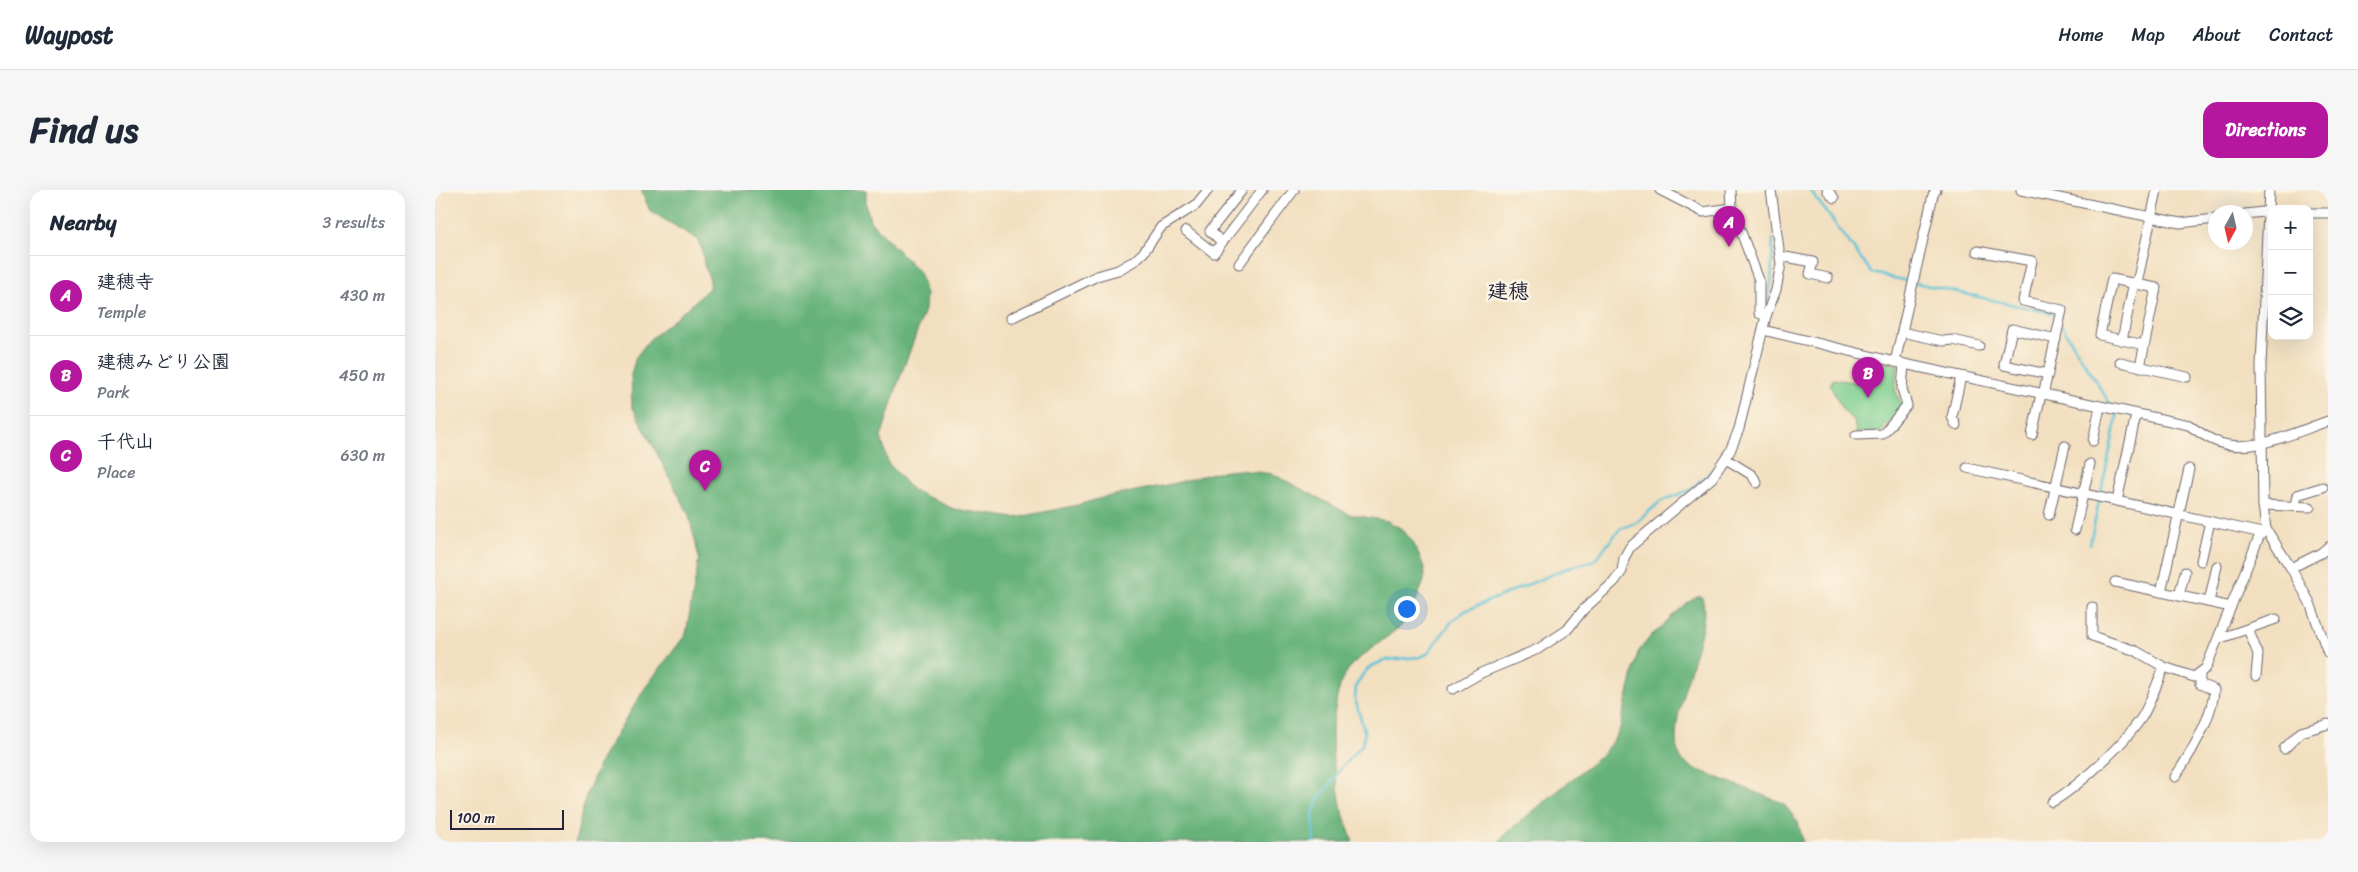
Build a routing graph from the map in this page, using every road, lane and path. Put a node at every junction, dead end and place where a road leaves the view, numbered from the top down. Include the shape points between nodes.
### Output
1 (1208, 190) edge
2 (1242, 190) edge
3 (1262, 190) edge
4 (1662, 190) edge
5 (1731, 190) edge
6 (1771, 190) edge
7 (1827, 190) edge
8 (1936, 190) edge
9 (2021, 190) edge
10 (2157, 190) edge
11 (2269, 190) edge
12 (1292, 191) edge
13 (1833, 198) dead end
14 (2270, 205) edge
15 (1732, 208) junction
16 (2268, 211) edge
17 (2253, 213) edge
18 (2313, 213) edge
19 (2328, 213) edge
20 (2151, 217) junction
21 (2208, 220) edge
22 (1186, 231) dead end
23 (1222, 242) junction
24 (2268, 245) edge
25 (1977, 251) dead end
26 (1780, 256) junction
27 (1239, 264) dead end
28 (1828, 278) dead end
29 (2135, 283) junction
30 (1766, 316) junction
31 (1011, 318) dead end
32 (1763, 330) junction
33 (1902, 332) junction
34 (2056, 339) junction
35 (2122, 340) junction
36 (2144, 344) junction
37 (1979, 346) dead end
38 (2121, 362) dead end
39 (1899, 363) junction
40 (2140, 367) junction
41 (2048, 374) junction
42 (1961, 377) junction
43 (2187, 377) dead end
44 (2042, 394) junction
45 (2100, 407) junction
46 (2136, 415) junction
47 (2328, 421) edge
48 (1956, 425) dead end
49 (1856, 435) dead end
50 (2032, 435) dead end
51 (2093, 442) dead end
52 (2262, 443) junction
53 (2065, 446) dead end
54 (1725, 459) junction
55 (2090, 464) dead end
56 (1967, 468) dead end
57 (2189, 470) dead end
58 (1757, 483) dead end
59 (2323, 487) dead end
60 (2056, 488) junction
61 (2083, 494) junction
62 (2117, 501) junction
63 (2263, 505) junction
64 (2295, 506) junction
65 (2310, 507) dead end
66 (2179, 514) junction
67 (2049, 515) dead end
68 (2210, 521) junction
69 (2075, 530) dead end
70 (2264, 531) junction
71 (2328, 547) edge
72 (2201, 561) dead end
73 (2217, 566) dead end
74 (2291, 568) junction
75 (2185, 572) dead end
76 (2115, 582) dead end
77 (2161, 592) junction
78 (2179, 596) junction
79 (2209, 602) junction
80 (2092, 606) dead end
81 (2231, 607) junction
82 (2275, 619) dead end
83 (2248, 630) junction
84 (2218, 639) junction
85 (2328, 653) edge
86 (2164, 667) junction
87 (2200, 674) junction
88 (2256, 676) dead end
89 (1453, 690) dead end
90 (2328, 724) edge
91 (2284, 749) dead end
92 (2175, 777) dead end
93 (2051, 802) dead end

1 - 31 street via 1196,205 1161,227 1134,261
2 - 23 street via 1210,231
3 - 23 street
4 - 15 street via 1703,212
5 - 15 street
6 - 26 street
7 - 13 street
8 - 33 street
9 - 20 street
10 - 20 street
11 - 14 street
12 - 27 street
15 - 30 street via 1759,280 1759,313
16 - 17 street
18 - 19 street
20 - 21 street via 2180,223
20 - 29 street
22 - 23 street via 1214,253
24 - 52 street via 2261,366
25 - 34 street via 2032,261 2023,301 2062,310
26 - 28 street via 1813,262 1810,274
26 - 30 street via 1776,290
29 - 35 street
29 - 35 street via 2112,279 2100,335
29 - 36 street via 2156,288
30 - 32 street
32 - 39 street
32 - 54 street via 1739,429
33 - 37 street
33 - 39 street
34 - 41 street
34 - 41 street via 2012,329 2004,365
35 - 36 street
36 - 40 street
38 - 40 street
39 - 42 street
39 - 49 street via 1907,405 1883,434
40 - 43 street
41 - 44 street
42 - 44 street
42 - 48 street via 1952,417
44 - 45 street
44 - 50 street
45 - 46 street
45 - 51 street
46 - 52 street via 2189,425 2224,444
46 - 62 street
47 - 52 street
52 - 63 street
53 - 60 street
54 - 58 street via 1752,475
54 - 89 street via 1712,478 1630,547 1614,582 1583,609 1567,630 1538,649 1481,673
55 - 61 street
56 - 60 street
57 - 66 street
59 - 64 street via 2297,495
60 - 61 street
60 - 67 street
61 - 62 street
61 - 69 street
62 - 66 street
63 - 64 street
63 - 70 street
64 - 65 street
66 - 68 street
66 - 77 street
68 - 70 street
68 - 72 street
70 - 74 street
70 - 81 street
71 - 74 street
73 - 79 street
74 - 85 street via 2310,603
75 - 78 street
76 - 77 street
77 - 78 street
78 - 79 street
79 - 81 street
80 - 86 street via 2092,636 2136,651
81 - 84 street
82 - 83 street
83 - 84 street
83 - 88 street via 2258,654
84 - 87 street via 2206,668
86 - 87 street via 2194,677
86 - 93 street via 2143,714 2132,730 2071,791
87 - 92 street via 2200,684 2214,690 2213,703 2185,763
90 - 91 street via 2301,732

